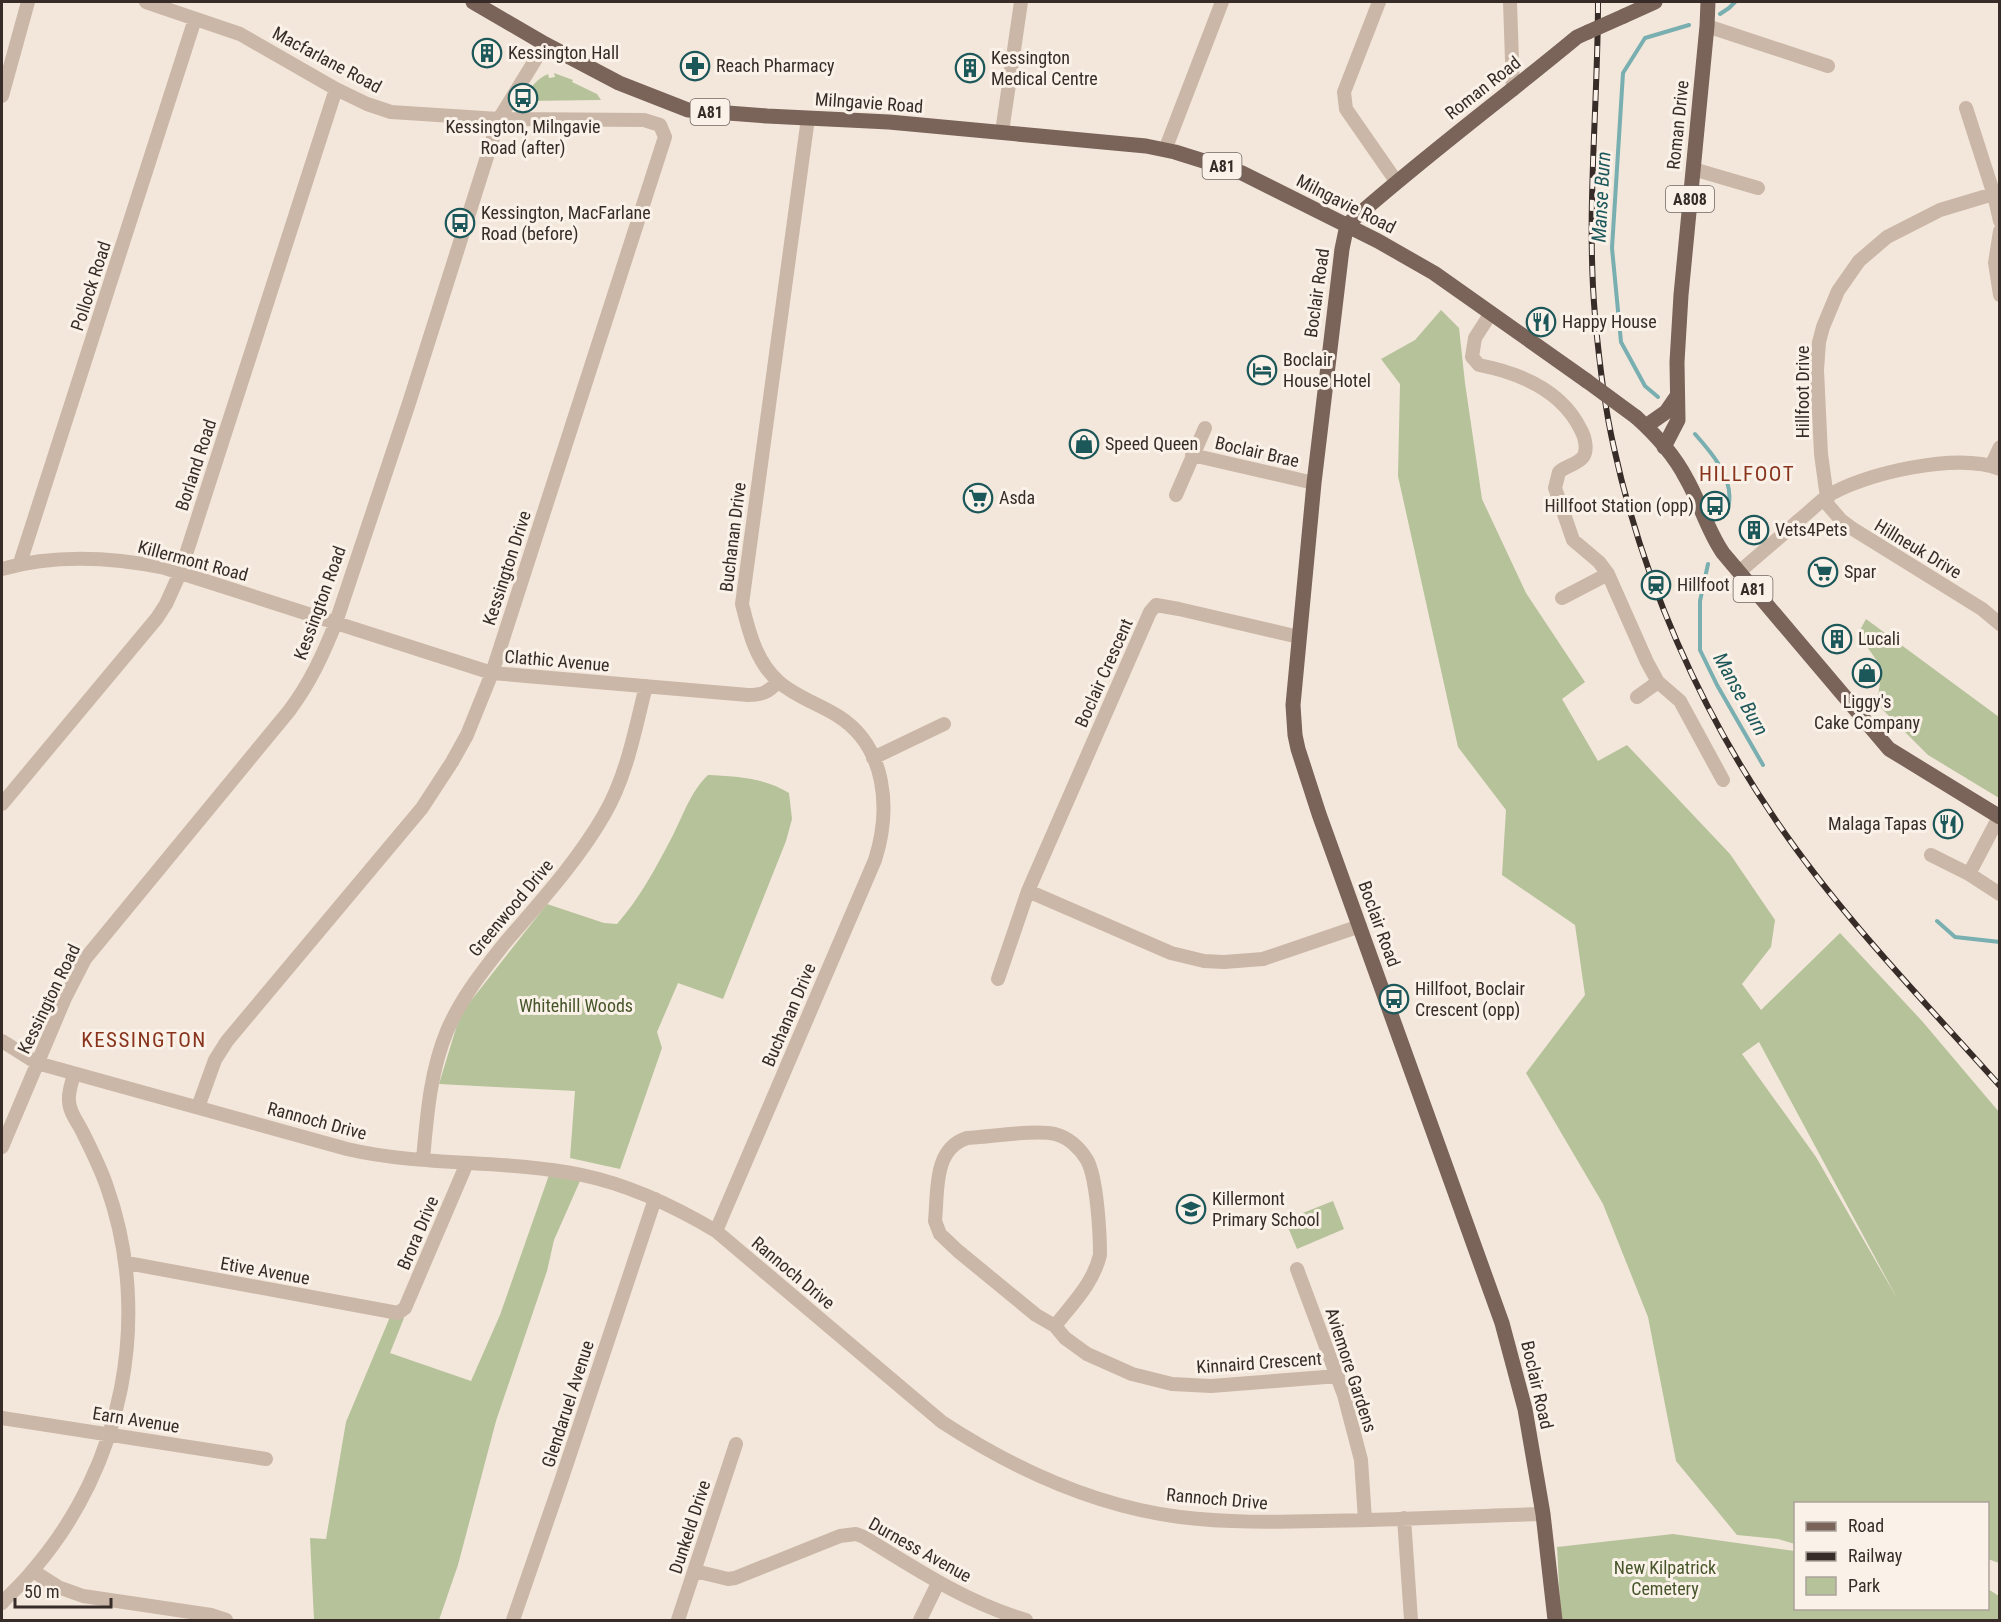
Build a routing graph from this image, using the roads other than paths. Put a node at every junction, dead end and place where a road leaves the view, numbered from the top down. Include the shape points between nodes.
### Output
1 (28, 2) edge
2 (146, 2) edge
3 (473, 2) edge
4 (1021, 2) edge
5 (1222, 2) edge
6 (1379, 2) edge
7 (1510, 2) edge
8 (1655, 2) edge
9 (1708, 2) edge
10 (195, 19) junction
11 (1707, 26) junction
12 (545, 44) junction
13 (1828, 66) dead end
14 (336, 89) junction
15 (1513, 90) junction
16 (2, 96) edge
17 (1966, 108) dead end
18 (808, 118) junction
19 (499, 119) junction
20 (1002, 132) junction
21 (1165, 150) junction
22 (1693, 169) junction
23 (1396, 181) junction
24 (1758, 188) dead end
25 (1997, 194) edge
26 (2000, 221) edge
27 (1347, 225) junction
28 (2000, 231) edge
29 (1999, 289) edge
30 (1491, 313) junction
31 (1677, 396) junction
32 (1641, 421) junction
33 (1205, 428) dead end
34 (1664, 447) junction
35 (2000, 447) edge
36 (1192, 455) junction
37 (1995, 467) edge
38 (1314, 483) junction
39 (1176, 495) dead end
40 (1827, 497) junction
41 (20, 563) junction
42 (2, 569) edge
43 (1739, 572) junction
44 (180, 573) junction
45 (1608, 574) junction
46 (1562, 598) dead end
47 (336, 622) junction
48 (2000, 624) edge
49 (1299, 638) junction
50 (492, 673) junction
51 (778, 682) junction
52 (1658, 682) junction
53 (646, 686) junction
54 (1637, 697) dead end
55 (944, 724) dead end
56 (873, 758) junction
57 (1723, 780) dead end
58 (2, 804) edge
59 (1999, 817) edge
60 (1931, 855) dead end
61 (1969, 874) junction
62 (1028, 891) junction
63 (2000, 894) edge
64 (1360, 926) junction
65 (998, 979) dead end
66 (2, 1041) edge
67 (37, 1063) junction
68 (74, 1074) junction
69 (198, 1107) junction
70 (2, 1147) edge
71 (423, 1159) junction
72 (467, 1163) junction
73 (655, 1199) junction
74 (716, 1231) junction
75 (127, 1263) junction
76 (1297, 1269) dead end
77 (398, 1313) joint
78 (1055, 1326) junction
79 (1338, 1376) junction
80 (2, 1418) edge
81 (110, 1434) junction
82 (736, 1444) dead end
83 (266, 1460) dead end
84 (1543, 1514) junction
85 (1404, 1518) junction
86 (1365, 1520) junction
87 (33, 1571) junction
88 (695, 1571) junction
89 (938, 1583) junction
90 (2, 1603) edge
91 (226, 1620) edge
92 (513, 1620) edge
93 (678, 1620) edge
94 (920, 1620) edge
95 (1026, 1620) edge
96 (1411, 1620) edge
97 (1555, 1620) edge

1 - 16 street
2 - 10 street, Macfarlane Road
3 - 12 main road, Milngavie Road / A81
4 - 20 street
5 - 21 street
6 - 23 street via 1343,99
7 - 15 street
8 - 15 main road, Roman Road, bridge via 1577,37
9 - 11 main road, Roman Drive / A808
10 - 14 street, Macfarlane Road via 240,34
10 - 41 street, Pollock Road
11 - 13 street
11 - 22 main road, Roman Drive / A808
12 - 18 main road, Milngavie Road / A81 via 619,83 688,110
12 - 19 street, Kessington Road
14 - 19 street, Macfarlane Road via 391,112
14 - 44 street, Borland Road
15 - 23 main road, Roman Road
17 - 25 street
18 - 20 main road, Milngavie Road / A81
18 - 51 street, Buchanan Drive via 742,604 752,640
19 - 47 street, Kessington Road
19 - 50 street, Kessington Drive via 644,120 660,125 664,137
20 - 21 main road, Milngavie Road / A81
21 - 27 main road, Milngavie Road / A81 via 1242,173
22 - 24 street
22 - 31 main road, Roman Drive / A808 via 1681,295
23 - 27 main road, Roman Road
25 - 26 street
25 - 40 street, Hillfoot Drive via 1940,210 1887,237 1859,261 1838,291 1819,342 1817,370
27 - 30 main road, Milngavie Road / A81 via 1434,273
27 - 38 main road, Boclair Road
28 - 29 street via 1995,263
30 - 32 main road, Milngavie Road / A81, bridge
30 - 45 street via 1474,338 1472,357 1479,365 1525,378 1572,412 1583,433 1586,450 1583,457 1559,472 1555,488 1573,540
31 - 32 main road via 1666,412
31 - 34 main road, Roman Drive / A808 via 1678,420
32 - 34 main road, Milngavie Road / A81
33 - 36 street, Boclair Brae
34 - 43 main road, Milngavie Road / A81 via 1686,477 1714,540
35 - 37 street
36 - 38 street, Boclair Brae
36 - 39 street, Boclair Brae
37 - 40 street via 1953,462 1913,467
38 - 49 main road, Boclair Road
40 - 43 street
40 - 48 street, Hillneuk Drive via 1828,505 1852,530 1982,609
41 - 42 street, Killermont Road
41 - 44 street, Killermont Road via 103,559
43 - 59 main road, Milngavie Road / A81 via 1889,748
44 - 47 street, Killermont Road
44 - 58 street, Borland Road via 157,618
45 - 46 street
45 - 52 street
47 - 50 street, Clathic Avenue
47 - 67 street, Kessington Road via 306,688 85,959
49 - 62 street, Boclair Crescent via 1156,605
49 - 64 main road, Boclair Road via 1293,705 1295,735
50 - 53 street, Clathic Avenue
50 - 69 street, Kessington Drive via 466,735 437,786 227,1041 215,1060
51 - 53 street, Clathic Avenue via 762,695
51 - 56 street, Buchanan Drive via 840,717 863,740
52 - 54 street
52 - 57 street via 1680,701
53 - 71 street, Greenwood Drive via 627,760 606,813 590,839 473,982 455,1013 434,1069
55 - 56 street
56 - 74 street, Buchanan Drive via 885,813 875,860
59 - 61 street
60 - 61 street
61 - 63 street
62 - 64 street via 1171,953 1204,961 1263,958
62 - 65 street, Boclair Crescent
64 - 84 main road, Boclair Road via 1502,1323 1525,1409
66 - 67 street, Rannoch Drive
67 - 68 street, Rannoch Drive
67 - 70 street, Kessington Road
68 - 69 street, Rannoch Drive
68 - 75 street via 69,1102 107,1188
69 - 71 street, Rannoch Drive via 375,1156
71 - 72 street, Rannoch Drive
72 - 73 street, Rannoch Drive via 580,1175
72 - 77 street, Brora Drive via 405,1308
73 - 74 street, Rannoch Drive
73 - 92 street, Glendaruel Avenue
74 - 86 street, Rannoch Drive via 942,1422 980,1447 1043,1479 1118,1504 1179,1517 1249,1522
75 - 77 street, Etive Avenue
75 - 81 street via 129,1335
76 - 79 street, Aviemore Gardens
78 - 78 street, Kinnaird Crescent via 958,1251 936,1228 941,1161 959,1141 1056,1134 1069,1140 1087,1161 1092,1175 1100,1256 1088,1284
78 - 79 street, Kinnaird Crescent via 1079,1349 1108,1365 1172,1384 1211,1386
79 - 86 street, Aviemore Gardens via 1361,1460
80 - 81 street, Earn Avenue
81 - 83 street, Earn Avenue
81 - 87 street via 77,1506
82 - 88 street, Dunkeld Drive
84 - 85 street, Rannoch Drive
84 - 97 main road, Boclair Road
85 - 86 street, Rannoch Drive
85 - 96 street
87 - 90 street
87 - 91 street via 58,1587 84,1596
88 - 89 street, Durness Avenue via 735,1578 840,1536 856,1534
88 - 93 street, Dunkeld Drive
89 - 94 street
89 - 95 street, Durness Avenue

